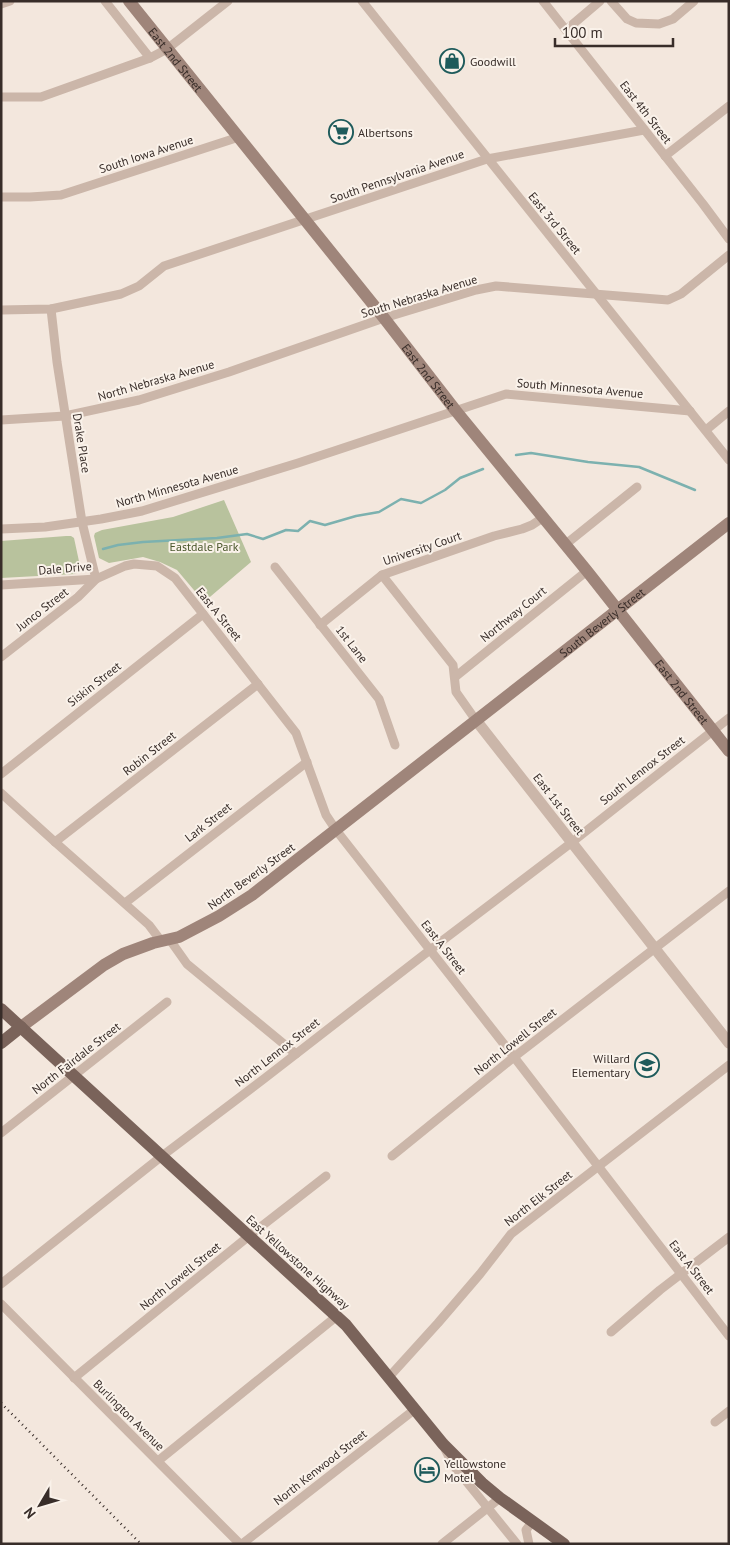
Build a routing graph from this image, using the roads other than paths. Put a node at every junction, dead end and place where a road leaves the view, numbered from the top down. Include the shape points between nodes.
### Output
1 (10, 1) edge
2 (105, 1) edge
3 (228, 1) edge
4 (362, 1) edge
5 (544, 1) edge
6 (600, 1) edge
7 (611, 1) edge
8 (694, 1) edge
9 (129, 2) edge
10 (1, 4) edge
11 (566, 30) junction
12 (168, 49) junction
13 (150, 58) junction
14 (1, 97) edge
15 (729, 106) edge
16 (644, 130) junction
17 (239, 137) junction
18 (665, 156) junction
19 (487, 159) junction
20 (1, 197) edge
21 (305, 220) junction
22 (729, 239) edge
23 (729, 255) edge
24 (595, 293) junction
25 (51, 309) junction
26 (1, 310) edge
27 (384, 318) junction
28 (229, 372) joint
29 (456, 411) junction
30 (690, 411) junction
31 (729, 411) edge
32 (65, 416) junction
33 (1, 420) edge
34 (706, 430) junction
35 (729, 460) edge
36 (298, 463) joint
37 (637, 487) dead end
38 (544, 517) junction
39 (82, 522) junction
40 (729, 523) edge
41 (1, 529) edge
42 (566, 544) junction
43 (157, 566) joint
44 (275, 567) dead end
45 (587, 571) junction
46 (382, 575) junction
47 (96, 579) junction
48 (1, 585) edge
49 (617, 609) junction
50 (203, 614) junction
51 (320, 625) junction
52 (1, 657) edge
53 (455, 677) junction
54 (258, 684) junction
55 (729, 718) edge
56 (475, 719) junction
57 (713, 730) junction
58 (395, 745) dead end
59 (729, 750) edge
60 (306, 762) junction
61 (1, 774) edge
62 (1, 793) edge
63 (336, 830) junction
64 (55, 842) junction
65 (571, 842) junction
66 (729, 891) edge
67 (125, 903) junction
68 (165, 940) junction
69 (655, 948) junction
70 (430, 950) junction
71 (167, 1002) dead end
72 (1, 1010) edge
73 (21, 1027) junction
74 (1, 1043) edge
75 (729, 1043) edge
76 (296, 1054) junction
77 (514, 1057) junction
78 (729, 1065) edge
79 (73, 1076) junction
80 (1, 1133) edge
81 (162, 1156) junction
82 (392, 1156) dead end
83 (598, 1167) junction
84 (326, 1176) dead end
85 (249, 1236) junction
86 (729, 1237) edge
87 (681, 1273) junction
88 (1, 1284) edge
89 (1, 1304) edge
90 (337, 1316) junction
91 (611, 1332) dead end
92 (729, 1336) edge
93 (389, 1377) junction
94 (74, 1378) junction
95 (414, 1410) junction
96 (729, 1412) edge
97 (715, 1422) dead end
98 (443, 1444) junction
99 (158, 1461) junction
100 (500, 1498) junction
101 (488, 1508) junction
102 (532, 1522) junction
103 (241, 1544) edge
104 (442, 1544) edge
105 (517, 1544) edge
106 (529, 1544) edge
107 (564, 1544) edge

1 - 10 street
2 - 13 street
3 - 12 street
4 - 19 street, East 3rd Street
5 - 11 street, East 4th Street
6 - 11 street
7 - 8 street via 626,20 659,24 673,19
9 - 12 main road, East 2nd Street
11 - 16 street, East 4th Street
12 - 13 street
12 - 17 main road, East 2nd Street
13 - 14 street via 41,97
15 - 18 street
16 - 18 street, East 4th Street
16 - 19 street, South Pennsylvania Avenue
17 - 20 street, South Iowa Avenue via 60,195
17 - 21 main road, East 2nd Street
18 - 22 street, East 4th Street
19 - 21 street, South Pennsylvania Avenue
19 - 24 street, East 3rd Street
21 - 25 street, South Pennsylvania Avenue via 164,266 139,286 121,294
21 - 27 main road, East 2nd Street
23 - 24 street, South Nebraska Avenue via 681,294 668,300
24 - 27 street, South Nebraska Avenue via 496,286
24 - 30 street, East 3rd Street
25 - 26 street
25 - 32 street, Drake Place
27 - 28 street, South Nebraska Avenue
27 - 29 main road, East 2nd Street
28 - 32 street, North Nebraska Avenue via 139,400
29 - 30 street, South Minnesota Avenue via 506,394
29 - 36 street, South Minnesota Avenue
29 - 38 main road, East 2nd Street
30 - 34 street, East 3rd Street
31 - 34 street
32 - 33 street, North Nebraska Avenue
32 - 39 street, Drake Place
34 - 35 street, East 3rd Street
36 - 39 street, North Minnesota Avenue via 142,511
37 - 42 street
38 - 42 main road, East 2nd Street
38 - 46 street, University Court via 522,529
39 - 41 street, North Minnesota Avenue
39 - 47 street, Drake Place
40 - 49 main road, South Beverly Street
42 - 45 main road, East 2nd Street
43 - 47 street, Dale Drive via 134,564
43 - 50 street, East A Street via 175,578
44 - 51 street, 1st Lane
45 - 49 main road, East 2nd Street
45 - 53 street, Northway Court
46 - 51 street, University Court
46 - 53 street, East 1st Street via 453,665
47 - 48 street, Dale Drive
47 - 52 street, Junco Street
49 - 56 main road, South Beverly Street
49 - 57 main road, East 2nd Street
50 - 54 street, East A Street
50 - 61 street, Siskin Street
51 - 58 street, 1st Lane via 379,699
53 - 56 street, East 1st Street via 456,692
54 - 60 street, East A Street via 296,733
54 - 64 street, Robin Street
55 - 57 street, South Lennox Street
56 - 63 main road, North Beverly Street
56 - 65 street, East 1st Street
57 - 59 main road, East 2nd Street
57 - 65 street, South Lennox Street
60 - 63 street, East A Street via 326,815
60 - 67 street, Lark Street
62 - 64 street
63 - 68 main road, North Beverly Street via 235,906 200,927
63 - 70 street, East A Street
64 - 67 street
65 - 69 street, East 1st Street
65 - 70 street, North Lennox Street
66 - 69 street, North Lowell Street
67 - 68 street
68 - 73 main road, North Beverly Street via 124,954 104,965
68 - 76 street via 187,964
69 - 75 street, East 1st Street
69 - 77 street, North Lowell Street
70 - 76 street, North Lennox Street
70 - 77 street, East A Street
71 - 79 street, North Fairdale Street
72 - 73 main road, East Yellowstone Highway
73 - 74 main road, North Beverly Street
73 - 79 main road, East Yellowstone Highway
76 - 81 street, North Lennox Street
77 - 82 street, North Lowell Street
77 - 83 street, East A Street
78 - 83 street, North Elk Street
79 - 80 street, North Fairdale Street
79 - 81 main road, East Yellowstone Highway
81 - 85 main road, East Yellowstone Highway
81 - 88 street, North Lennox Street
83 - 87 street, East A Street
83 - 93 street, North Elk Street via 511,1234
84 - 85 street, North Lowell Street
85 - 90 main road, East Yellowstone Highway
85 - 94 street, North Lowell Street
86 - 87 street
87 - 91 street
87 - 92 street, East A Street
89 - 94 street, Burlington Avenue
90 - 93 main road, East Yellowstone Highway
90 - 99 street
93 - 95 main road, East Yellowstone Highway
94 - 99 street, Burlington Avenue
95 - 98 main road, East Yellowstone Highway
95 - 103 street, North Kenwood Street
96 - 97 street
98 - 100 main road, East Yellowstone Highway
98 - 101 street via 453,1465
99 - 103 street, Burlington Avenue
100 - 101 street
100 - 102 main road, East Yellowstone Highway
101 - 104 street
101 - 105 street
102 - 106 street via 526,1530
102 - 107 main road, East Yellowstone Highway

